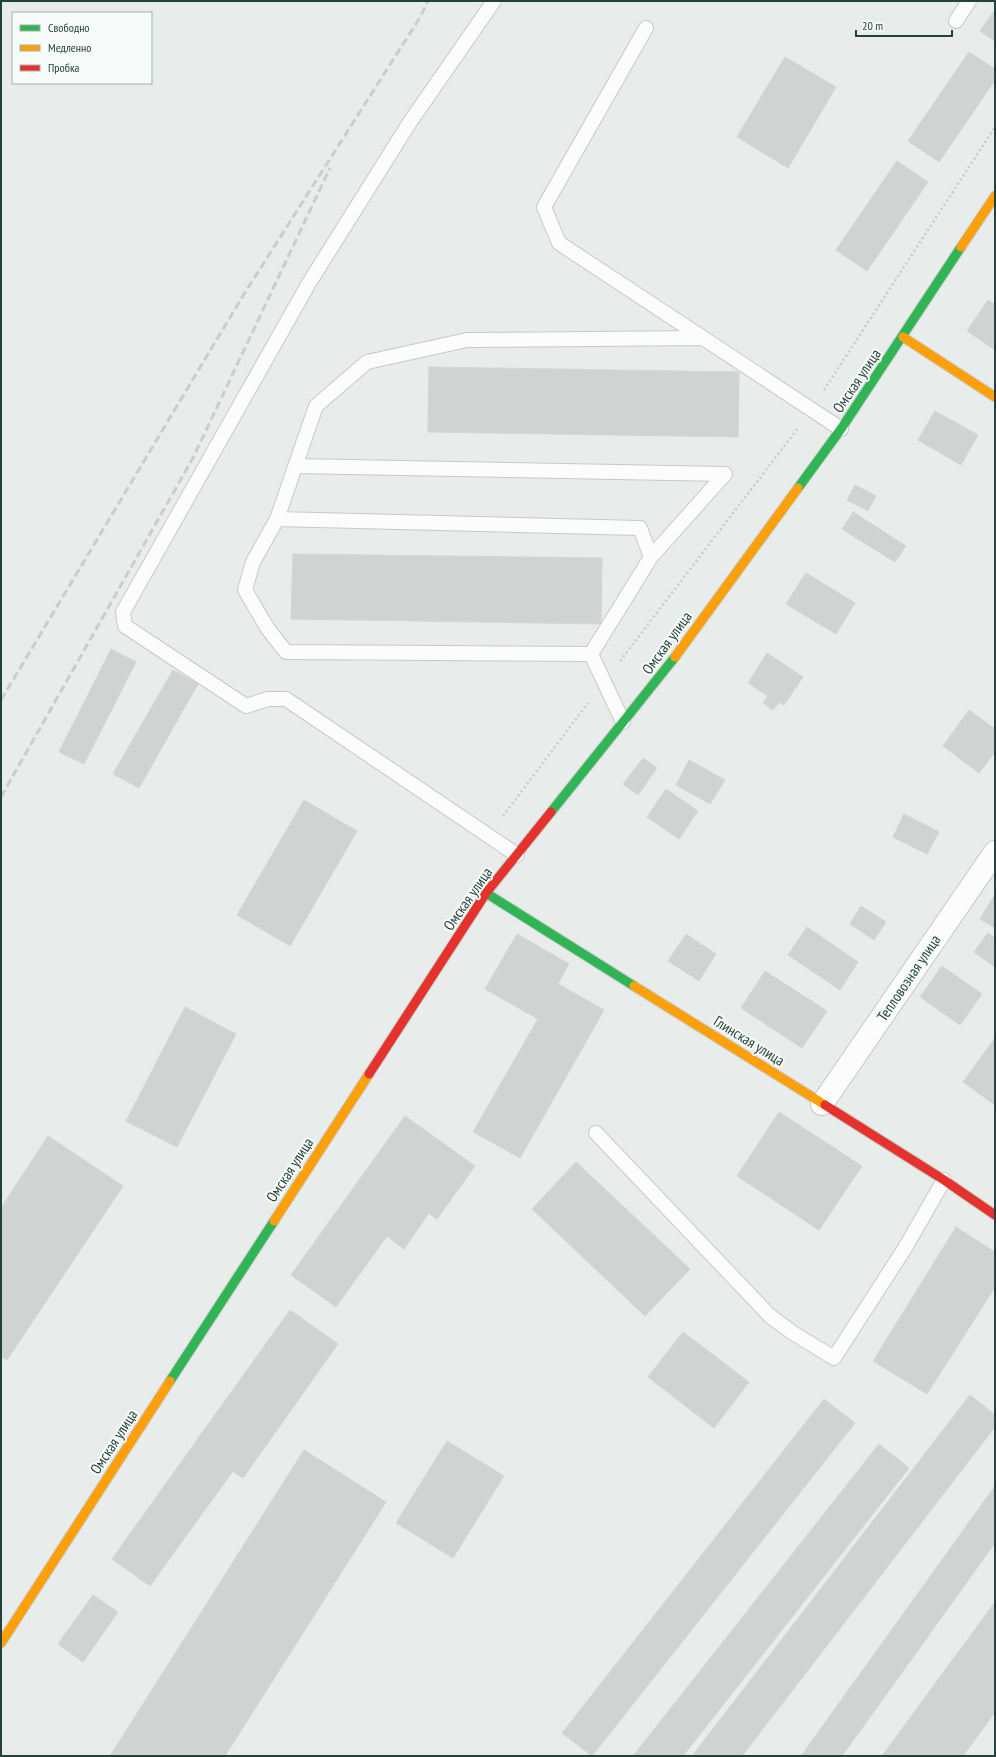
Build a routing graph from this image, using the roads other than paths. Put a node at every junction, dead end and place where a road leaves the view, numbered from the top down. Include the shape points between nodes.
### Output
1 (494, 1) edge
2 (969, 1) edge
3 (956, 21) dead end
4 (646, 28) dead end
5 (995, 196) edge
6 (903, 337) junction
7 (702, 338) junction
8 (995, 396) edge
9 (841, 429) junction
10 (295, 466) junction
11 (277, 519) junction
12 (651, 557) junction
13 (591, 654) junction
14 (623, 722) junction
15 (995, 852) edge
16 (517, 855) junction
17 (486, 893) junction
18 (822, 1104) junction
19 (596, 1133) dead end
20 (944, 1180) junction
21 (995, 1215) edge
22 (1, 1643) edge

1 - 16 lane via 410,122 309,283 124,612 125,626 246,706 268,699 286,699
2 - 3 lane
4 - 7 lane via 544,207 559,243
5 - 6 main road, Омская улица
6 - 8 main road
6 - 9 main road, Омская улица
7 - 9 lane
7 - 10 lane via 467,340 367,362 316,406
9 - 14 main road, Омская улица via 666,669
10 - 11 lane
10 - 12 lane via 725,474
11 - 12 lane via 640,528
11 - 13 lane via 253,562 245,590 268,629 286,652
12 - 13 lane
13 - 14 lane
14 - 16 main road, Омская улица
15 - 18 street, Тепловозная улица
16 - 17 main road, Омская улица
17 - 18 main road, Глинская улица
17 - 22 main road, Омская улица
18 - 20 main road, Глинская улица
19 - 20 lane via 770,1316 793,1334 834,1358 905,1248
20 - 21 main road, Глинская улица

